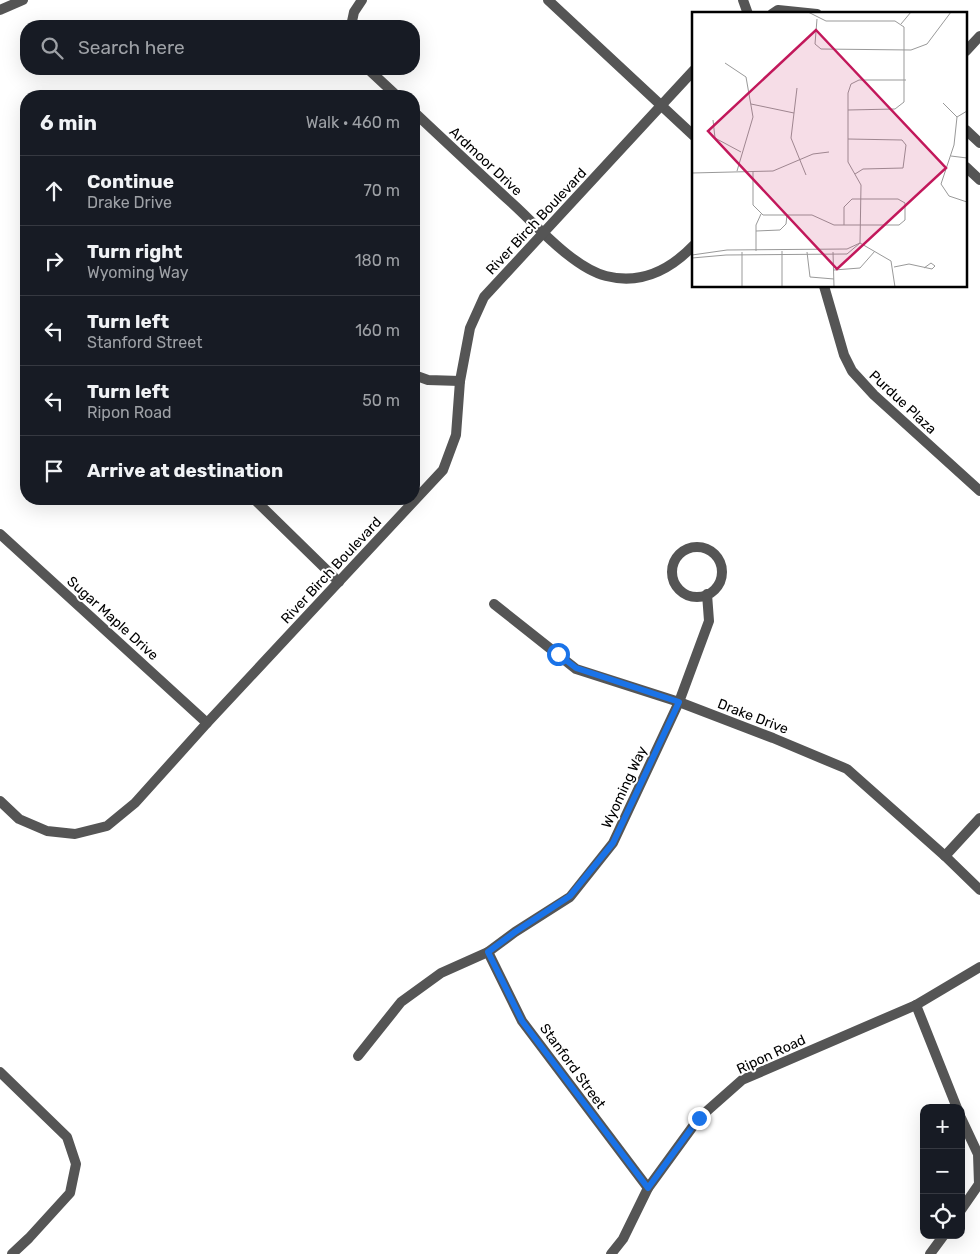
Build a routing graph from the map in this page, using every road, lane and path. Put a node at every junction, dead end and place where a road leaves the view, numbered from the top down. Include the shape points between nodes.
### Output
1 (23, 0) edge
2 (362, 0) edge
3 (548, 0) edge
4 (743, 0) edge
5 (0, 10) edge
6 (747, 12) edge
7 (775, 12) edge
8 (798, 12) edge
9 (352, 20) edge
10 (980, 36) edge
11 (968, 49) edge
12 (692, 72) edge
13 (374, 75) edge
14 (391, 90) edge
15 (661, 106) junction
16 (420, 118) edge
17 (968, 132) edge
18 (692, 134) edge
19 (980, 143) edge
20 (968, 169) edge
21 (980, 180) edge
22 (544, 233) junction
23 (692, 247) edge
24 (825, 288) edge
25 (420, 377) edge
26 (460, 381) junction
27 (979, 489) edge
28 (420, 495) edge
29 (260, 505) edge
30 (410, 505) edge
31 (0, 534) edge
32 (339, 582) junction
33 (707, 594) junction
34 (494, 604) dead end
35 (679, 702) junction
36 (207, 723) junction
37 (0, 801) edge
38 (980, 818) edge
39 (945, 856) junction
40 (980, 890) edge
41 (488, 952) junction
42 (980, 967) edge
43 (916, 1005) junction
44 (358, 1056) dead end
45 (0, 1072) edge
46 (955, 1104) edge
47 (965, 1126) edge
48 (648, 1188) junction
49 (965, 1204) edge
50 (941, 1239) edge
51 (12, 1254) edge
52 (611, 1254) edge
53 (930, 1254) edge

1 - 5 street
2 - 9 street
3 - 15 street
4 - 6 street
7 - 8 street
10 - 11 street
12 - 15 street, River Birch Boulevard
13 - 14 street
15 - 18 street
15 - 22 street, River Birch Boulevard
16 - 22 street, Ardmoor Drive
17 - 19 street
20 - 21 street
22 - 23 street, Ardmoor Drive via 584,267 624,279 647,276 667,268
22 - 26 street, River Birch Boulevard via 484,297 470,328
24 - 27 street, Purdue Plaza via 844,355 852,371 874,395
25 - 26 street
26 - 28 street, River Birch Boulevard via 456,435 443,470
29 - 32 street
30 - 32 street, River Birch Boulevard
31 - 36 street, Sugar Maple Drive
32 - 36 street, River Birch Boulevard
33 - 33 street via 721,580 721,564 718,557 705,548 689,548 681,552 672,566 674,582 679,590 694,597
33 - 35 street, Wyoming Way via 709,621
34 - 35 street, Drake Drive via 576,668
35 - 39 street, Drake Drive via 848,769
35 - 41 street, Wyoming Way via 613,843 570,896
36 - 37 street, River Birch Boulevard via 134,804 108,826 74,834 47,831 19,819
38 - 39 street
39 - 40 street, Drake Drive
41 - 44 street, Wyoming Way via 440,973 401,1002
41 - 48 street, Stanford Street via 522,1021
42 - 43 street, Ripon Road
43 - 46 street
43 - 48 street, Ripon Road via 742,1080 699,1118
45 - 51 street via 67,1136 76,1164 70,1193
47 - 49 street via 978,1154 979,1184
48 - 52 street, Ripon Road via 623,1239
50 - 53 street

